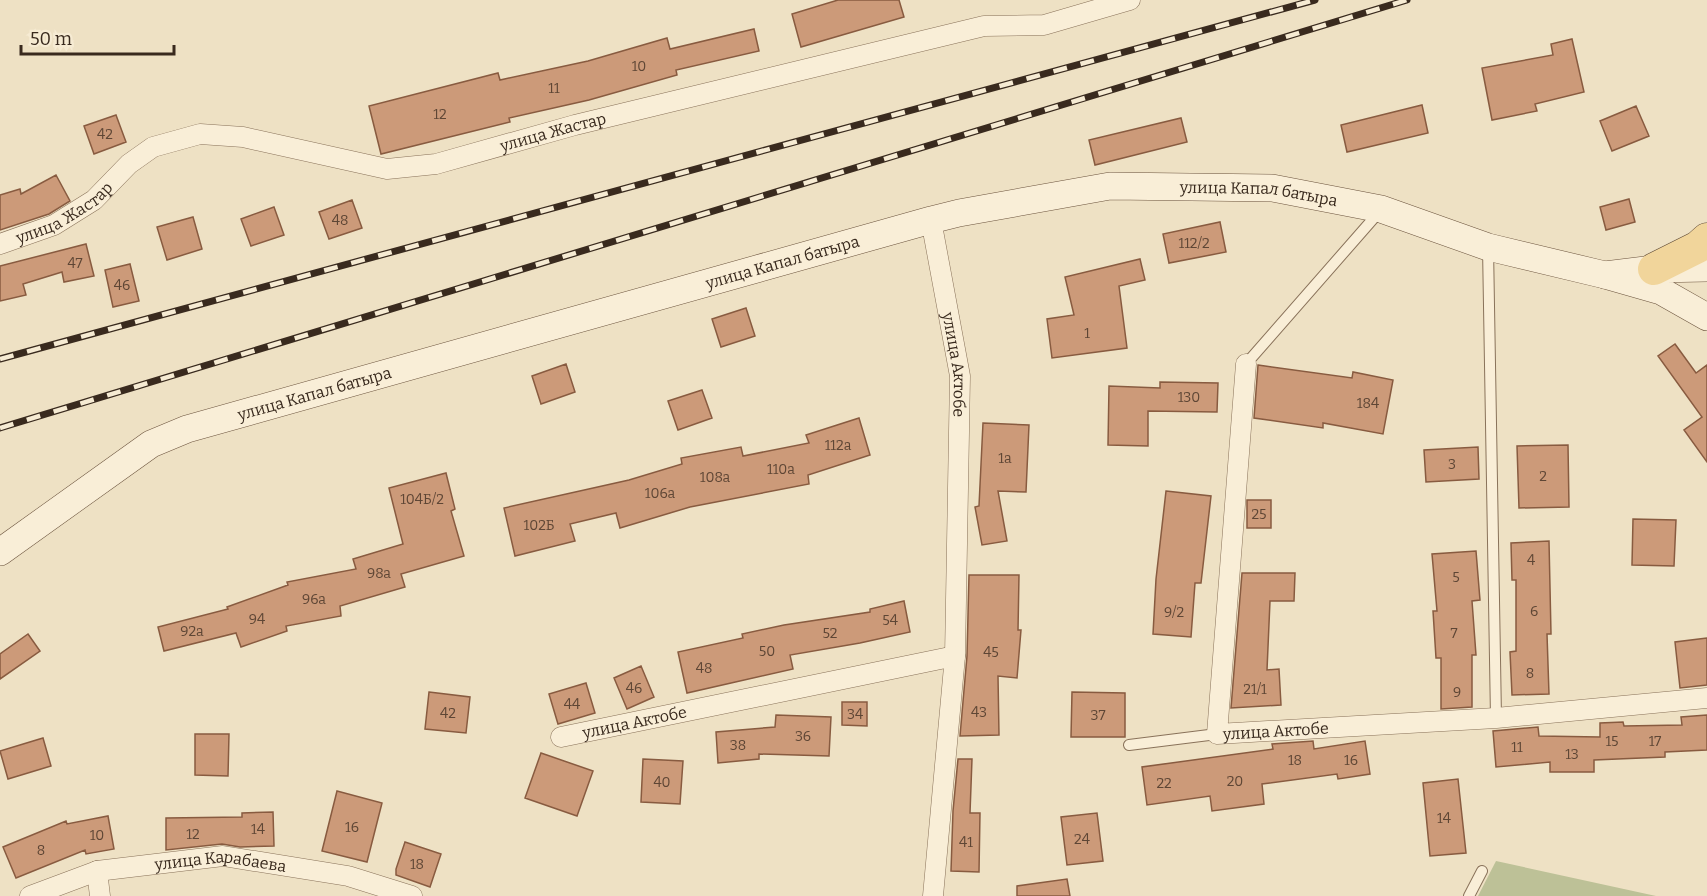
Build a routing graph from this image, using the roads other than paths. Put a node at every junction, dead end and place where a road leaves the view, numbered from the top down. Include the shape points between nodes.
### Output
1 (1130, 0) edge
2 (1381, 209) junction
3 (931, 220) junction
4 (1707, 239) edge
5 (0, 244) edge
6 (1488, 248) junction
7 (1707, 268) edge
8 (1654, 269) junction
9 (1605, 275) junction
10 (1707, 317) edge
11 (1246, 364) joint
12 (0, 552) edge
13 (955, 656) junction
14 (1707, 698) edge
15 (1496, 718) junction
16 (1217, 734) junction
17 (561, 737) dead end
18 (1129, 745) dead end
19 (97, 871) junction
20 (1482, 871) dead end
21 (30, 896) edge
22 (100, 896) edge
23 (412, 896) edge
24 (933, 896) edge
25 (1469, 896) edge

1 - 5 street, улица Жастар via 1044,25 984,26 576,124 436,164 387,169 243,137 200,134 153,147 129,164 94,200 54,225
2 - 3 main road, улица Капал батыра via 1272,188 1110,186
2 - 6 main road, улица Капал батыра
2 - 11 lane
3 - 12 main road, улица Капал батыра via 187,429 151,444
3 - 13 street, улица Актобе via 960,376
4 - 8 main road
6 - 9 main road, улица Капал батыра
6 - 15 lane
7 - 8 main road, улица Капал батыра
8 - 9 main road, улица Капал батыра
9 - 10 main road, улица Капал батыра via 1661,291
11 - 16 street, улица Актобе
13 - 17 street, улица Актобе
13 - 24 street, улица Актобе
14 - 15 street, улица Актобе
15 - 16 street, улица Актобе
16 - 18 lane
19 - 21 street, улица Карабаева
19 - 22 street
19 - 23 street, улица Карабаева via 223,856 348,876
20 - 25 lane

